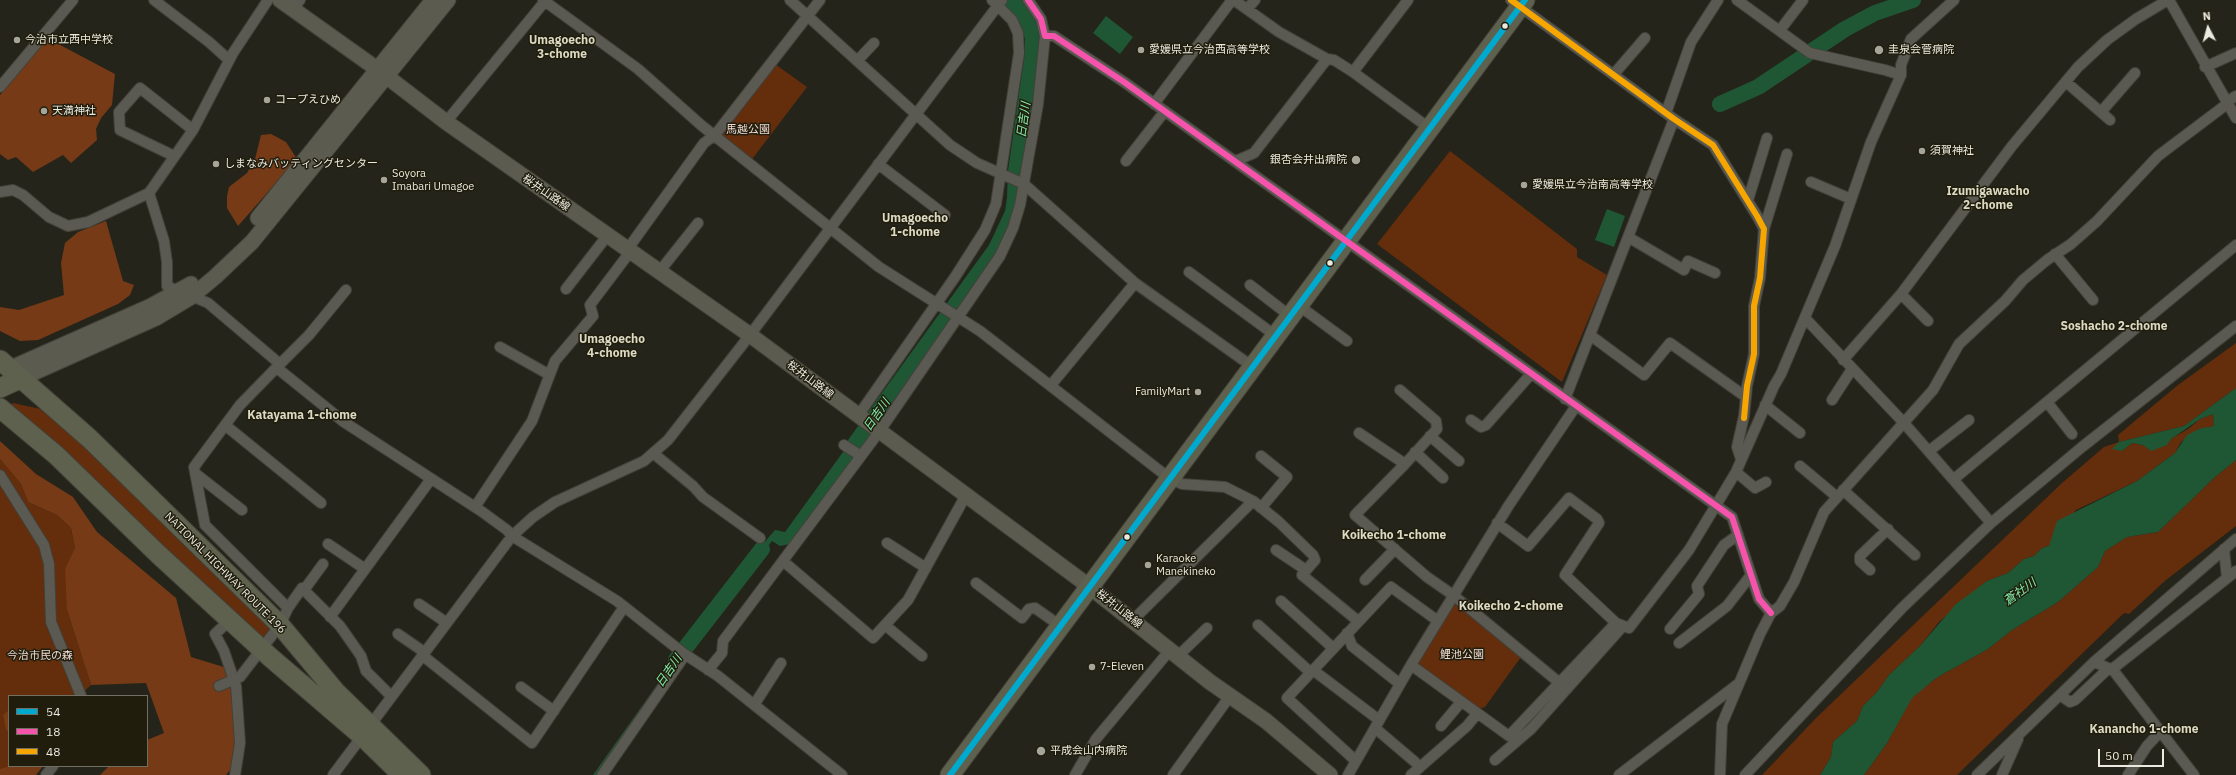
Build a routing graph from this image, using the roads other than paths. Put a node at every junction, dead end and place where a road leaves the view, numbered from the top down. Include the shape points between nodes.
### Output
1 (73, 0) edge
2 (154, 0) edge
3 (268, 0) edge
4 (280, 0) edge
5 (433, 0) edge
6 (448, 0) edge
7 (545, 0) edge
8 (790, 0) edge
9 (820, 0) edge
10 (1028, 0) edge
11 (1233, 0) edge
12 (1255, 0) edge
13 (1408, 0) edge
14 (1718, 0) edge
15 (1737, 0) edge
16 (1803, 0) edge
17 (1954, 0) edge
18 (2168, 0) edge
19 (998, 2) edge
20 (1519, 2) edge
21 (296, 5) edge
22 (1248, 9) junction
23 (807, 16) junction
24 (1780, 30) junction
25 (1045, 36) junction
26 (1645, 38) dead end
27 (874, 43) dead end
28 (2236, 53) edge
29 (1327, 59) junction
30 (229, 60) junction
31 (856, 61) junction
32 (2206, 67) junction
33 (382, 72) junction
34 (1353, 72) junction
35 (2135, 73) dead end
36 (1614, 74) junction
37 (1901, 75) junction
38 (2066, 82) junction
39 (0, 87) edge
40 (2236, 96) edge
41 (2226, 103) junction
42 (1154, 104) junction
43 (1164, 111) junction
44 (2101, 112) junction
45 (914, 115) junction
46 (1670, 116) junction
47 (2236, 118) edge
48 (2110, 120) dead end
49 (446, 122) junction
50 (1429, 128) junction
51 (193, 130) junction
52 (715, 135) junction
53 (1767, 138) dead end
54 (1787, 154) dead end
55 (174, 156) junction
56 (1126, 161) dead end
57 (1236, 161) junction
58 (878, 164) junction
59 (1000, 175) junction
60 (1811, 182) dead end
61 (1023, 184) junction
62 (0, 192) edge
63 (148, 193) junction
64 (1748, 200) junction
65 (1851, 200) junction
66 (945, 215) dead end
67 (698, 223) dead end
68 (830, 229) junction
69 (1764, 229) junction
70 (607, 236) junction
71 (1628, 237) junction
72 (1346, 239) junction
73 (2236, 245) edge
74 (628, 251) junction
75 (2055, 254) junction
76 (659, 272) junction
77 (1189, 272) dead end
78 (1715, 273) dead end
79 (1135, 283) junction
80 (1250, 285) dead end
81 (566, 289) dead end
82 (346, 290) dead end
83 (185, 294) junction
84 (1901, 294) junction
85 (2093, 300) dead end
86 (938, 304) junction
87 (1294, 311) junction
88 (958, 316) junction
89 (1805, 318) junction
90 (1928, 321) dead end
91 (2236, 326) edge
92 (750, 335) junction
93 (1590, 335) junction
94 (1276, 336) junction
95 (1347, 341) dead end
96 (500, 347) dead end
97 (1843, 360) junction
98 (279, 366) junction
99 (1253, 367) junction
100 (1852, 369) junction
101 (8, 370) edge
102 (548, 374) junction
103 (1531, 374) junction
104 (1051, 385) junction
105 (0, 388) edge
106 (1400, 390) dead end
107 (1746, 397) junction
108 (1565, 399) junction
109 (1832, 400) dead end
110 (2047, 402) junction
111 (1765, 405) junction
112 (1576, 406) junction
113 (0, 408) edge
114 (858, 416) junction
115 (1471, 420) dead end
116 (1969, 420) dead end
117 (1904, 423) junction
118 (225, 425) junction
119 (879, 431) junction
120 (1359, 433) dead end
121 (1800, 433) dead end
122 (2072, 434) dead end
123 (1430, 436) junction
124 (844, 444) dead end
125 (1929, 451) junction
126 (1415, 452) junction
127 (653, 453) junction
128 (861, 456) junction
129 (1261, 456) dead end
130 (1741, 459) junction
131 (1459, 461) dead end
132 (1405, 464) junction
133 (1800, 466) dead end
134 (1736, 472) junction
135 (196, 474) junction
136 (0, 475) edge
137 (1169, 478) junction
138 (1443, 478) dead end
139 (431, 479) junction
140 (1954, 479) junction
141 (1766, 482) dead end
142 (1840, 494) junction
143 (966, 495) junction
144 (1253, 501) junction
145 (322, 503) dead end
146 (1716, 505) junction
147 (475, 507) junction
148 (1261, 508) junction
149 (242, 510) dead end
150 (1991, 523) junction
151 (1497, 524) junction
152 (1888, 530) junction
153 (1738, 535) junction
154 (512, 536) junction
155 (760, 538) dead end
156 (2236, 539) edge
157 (887, 543) dead end
158 (328, 544) dead end
159 (1395, 549) junction
160 (2224, 549) junction
161 (1276, 550) dead end
162 (1915, 555) dead end
163 (783, 561) junction
164 (323, 564) dead end
165 (926, 568) junction
166 (365, 569) junction
167 (1306, 570) junction
168 (1870, 570) dead end
169 (2236, 571) edge
170 (1752, 575) junction
171 (2227, 578) junction
172 (1366, 580) dead end
173 (976, 582) dead end
174 (1090, 587) junction
175 (304, 590) junction
176 (1454, 595) junction
177 (1281, 601) dead end
178 (419, 604) dead end
179 (288, 608) junction
180 (624, 608) junction
181 (1771, 613) junction
182 (330, 617) junction
183 (230, 620) junction
184 (1133, 620) junction
185 (1358, 621) junction
186 (1438, 621) junction
187 (447, 623) junction
188 (1620, 624) junction
189 (280, 625) junction
190 (885, 625) junction
191 (1258, 625) dead end
192 (1062, 627) junction
193 (1207, 628) dead end
194 (1670, 629) dead end
195 (1347, 633) junction
196 (398, 634) dead end
197 (1679, 643) dead end
198 (1333, 648) junction
199 (261, 649) junction
200 (423, 653) junction
201 (682, 653) junction
202 (1174, 653) junction
203 (922, 656) dead end
204 (2094, 662) junction
205 (781, 663) dead end
206 (1411, 665) junction
207 (2110, 669) junction
208 (708, 670) junction
209 (1311, 671) junction
210 (234, 681) junction
211 (1740, 682) junction
212 (1400, 684) junction
213 (219, 686) dead end
214 (1564, 686) junction
215 (521, 688) dead end
216 (81, 695) edge
217 (2060, 695) junction
218 (391, 696) junction
219 (1230, 696) junction
220 (1460, 702) junction
221 (754, 705) junction
222 (554, 711) junction
223 (1477, 714) junction
224 (1377, 724) junction
225 (1441, 726) dead end
226 (365, 730) junction
227 (2160, 732) junction
228 (2020, 734) junction
229 (1495, 760) dead end
230 (1356, 761) junction
231 (1415, 762) dead end
232 (52, 767) edge
233 (46, 775) edge
234 (235, 775) edge
235 (333, 775) edge
236 (402, 775) edge
237 (421, 775) edge
238 (602, 775) edge
239 (842, 775) edge
240 (950, 775) edge
241 (1075, 775) edge
242 (1173, 775) edge
243 (1330, 775) edge
244 (1348, 775) edge
245 (1411, 775) edge
246 (1619, 775) edge
247 (1720, 775) edge
248 (1745, 775) edge
249 (1977, 775) edge
250 (2002, 775) edge
251 (2128, 775) edge
252 (2194, 775) edge

1 - 39 street
2 - 30 street
3 - 30 street
4 - 21 main road, 桜井山路線
5 - 33 main road
6 - 33 main road
7 - 49 street
7 - 52 street via 638,69
8 - 23 street
9 - 23 street
10 - 25 street via 1041,19
11 - 22 street
11 - 42 street
12 - 22 street
13 - 34 street
14 - 46 street via 1691,42
15 - 24 street
16 - 24 street
17 - 37 street via 1911,39 1901,66
18 - 32 street
18 - 38 street via 2107,40
19 - 45 street
19 - 59 street via 1012,20 1018,33 1019,53
20 - 36 street
20 - 50 highway
21 - 33 main road, 桜井山路線
22 - 29 street via 1279,32
23 - 31 street
23 - 52 street
24 - 37 street via 1810,53
25 - 42 street via 1054,36
25 - 61 street via 1038,104
26 - 36 street
27 - 31 street
28 - 32 street
29 - 34 street via 1334,60
29 - 57 street via 1254,153
30 - 51 street
31 - 45 street
32 - 41 street
33 - 49 main road, 桜井山路線
33 - 83 main road via 242,238
34 - 50 street
35 - 44 street
36 - 46 street
37 - 65 street via 1871,142
38 - 44 street
38 - 84 street via 2012,146
40 - 41 street
41 - 47 street
41 - 75 street via 2158,156 2097,221
42 - 43 street
43 - 56 street
43 - 57 street
44 - 48 street
45 - 58 street
45 - 59 street via 950,145
46 - 64 street via 1713,145
46 - 71 street
49 - 70 main road, 桜井山路線
50 - 72 highway
51 - 55 street
51 - 55 street via 140,88 119,112 120,130
52 - 68 street
52 - 74 street via 704,143
53 - 64 street
54 - 69 street
55 - 63 street
57 - 72 street
58 - 66 street
58 - 68 street
59 - 61 street
59 - 86 street via 996,204 985,230
60 - 65 street
61 - 79 street
61 - 88 street via 1014,228 1000,256
62 - 63 street via 13,190 23,194 49,218 68,226 88,222
63 - 83 street via 164,242 167,286
64 - 69 street
65 - 89 street
67 - 76 street
68 - 86 street via 879,267
68 - 92 street
69 - 107 street via 1760,278 1754,306 1754,354
70 - 74 main road, 桜井山路線
70 - 81 street
71 - 78 street via 1684,270 1688,261
71 - 93 street
72 - 87 highway
72 - 103 street
73 - 110 street
74 - 76 main road, 桜井山路線
74 - 102 street via 590,305 593,316 555,361
75 - 85 street
75 - 117 street via 2023,280 2006,301 1959,344 1933,390
76 - 92 main road, 桜井山路線
77 - 94 street
79 - 99 street
79 - 104 street
80 - 87 street
82 - 98 street via 309,335
83 - 98 street via 208,303
83 - 101 main road
84 - 90 street
84 - 97 street
86 - 88 street
86 - 114 street
87 - 94 highway
87 - 95 street
88 - 104 street
88 - 119 street
89 - 97 street
89 - 111 street
91 - 150 street via 2088,442
92 - 114 main road, 桜井山路線
92 - 127 street via 687,417
93 - 107 street via 1644,375 1670,343
93 - 108 street
94 - 99 highway
96 - 102 street
97 - 100 street
98 - 118 street via 240,405
98 - 139 street via 344,422
99 - 137 highway
100 - 109 street
100 - 117 street
101 - 105 highway
101 - 189 highway, NATIONAL HIGHWAY ROUTE 196 via 90,438
102 - 147 street via 532,421
103 - 108 street
103 - 115 street via 1486,425 1481,428
104 - 137 street
106 - 123 street via 1436,421 1437,429
107 - 130 street via 1737,447
108 - 112 street
110 - 122 street
110 - 140 street
111 - 121 street
111 - 130 street
112 - 146 street
112 - 151 street
113 - 183 highway, NATIONAL HIGHWAY ROUTE 196 via 56,455
114 - 119 main road, 桜井山路線
116 - 125 street
117 - 125 street
117 - 142 street
118 - 135 street via 194,467
118 - 145 street
119 - 128 street
119 - 143 main road, 桜井山路線
120 - 132 street
123 - 126 street
123 - 131 street
124 - 128 street
125 - 140 street
126 - 132 street
126 - 138 street
127 - 154 street via 644,461 555,502
127 - 155 street via 703,497
128 - 163 street
129 - 148 street via 1287,477
130 - 134 street
132 - 159 street via 1354,515
133 - 142 street
134 - 141 street via 1756,488
134 - 146 street
135 - 149 street
135 - 179 street via 204,525
136 - 216 street via 44,545 50,564 51,622
137 - 144 street via 1182,484 1225,487
137 - 174 highway
139 - 147 street
139 - 166 street
140 - 150 street
142 - 152 street
142 - 181 street via 1824,512 1794,582 1780,606
143 - 165 street
143 - 174 main road, 桜井山路線
144 - 148 street
144 - 184 street
146 - 153 street via 1732,517
146 - 188 street via 1689,550 1629,628
147 - 154 street
148 - 167 street via 1313,555 1315,560
150 - 248 street via 1902,608
151 - 176 street
151 - 188 street via 1528,546 1569,498 1597,519 1599,523 1564,575
152 - 162 street
152 - 168 street via 1860,556 1860,560
153 - 170 street
153 - 194 street via 1724,545 1697,586 1699,594
154 - 180 street
154 - 187 street
156 - 160 street
157 - 165 street
158 - 166 street
159 - 172 street
159 - 176 street via 1427,577
160 - 171 street
160 - 204 street
161 - 167 street
163 - 190 street via 873,638
163 - 208 street via 723,641 722,653
164 - 175 street
165 - 190 street via 908,600
166 - 182 street
167 - 185 street via 1302,576
169 - 171 street
170 - 181 street via 1759,599
170 - 197 street via 1727,606
171 - 207 street
173 - 192 street via 1022,618 1029,609 1035,608
174 - 184 main road, 桜井山路線
174 - 192 highway
175 - 179 street via 302,588
175 - 182 street
176 - 186 street
176 - 214 street
177 - 198 street
178 - 187 street
179 - 189 street
180 - 201 street
180 - 222 street
181 - 211 street
182 - 218 street via 361,656 366,671
183 - 199 highway, NATIONAL HIGHWAY ROUTE 196
183 - 210 street via 215,634
184 - 202 main road, 桜井山路線
185 - 186 street via 1391,588
185 - 195 street
186 - 206 street
187 - 200 street
188 - 214 street
189 - 199 street
189 - 226 highway, NATIONAL HIGHWAY ROUTE 196
190 - 203 street
191 - 209 street
192 - 240 highway
193 - 202 street
195 - 198 street
195 - 212 street via 1352,646
196 - 200 street
198 - 209 street
199 - 210 street via 240,677
199 - 226 highway, NATIONAL HIGHWAY ROUTE 196
200 - 218 street
200 - 222 street via 532,743
201 - 208 street
201 - 238 street
202 - 219 main road, 桜井山路線
202 - 241 street via 1096,739
204 - 207 street
204 - 217 street
205 - 221 street
206 - 212 street
206 - 220 street
207 - 217 street via 2075,700 2070,702
207 - 227 street
208 - 221 street
209 - 224 street
209 - 230 street via 1287,698
210 - 213 street
210 - 234 street via 240,743
211 - 246 street
211 - 247 street via 1722,724
212 - 224 street
214 - 223 street via 1509,736
214 - 229 street via 1531,729
215 - 222 street
217 - 228 street
218 - 226 street
219 - 242 street
219 - 243 main road, 桜井山路線 via 1266,721
220 - 223 street
220 - 225 street
221 - 239 street
223 - 245 street via 1467,726
224 - 230 street
224 - 231 street
226 - 235 street
226 - 236 highway, NATIONAL HIGHWAY ROUTE 196
226 - 237 highway, NATIONAL HIGHWAY ROUTE 196
227 - 251 street via 2147,746
227 - 252 street
228 - 249 street
228 - 250 street
230 - 244 street
232 - 233 street

